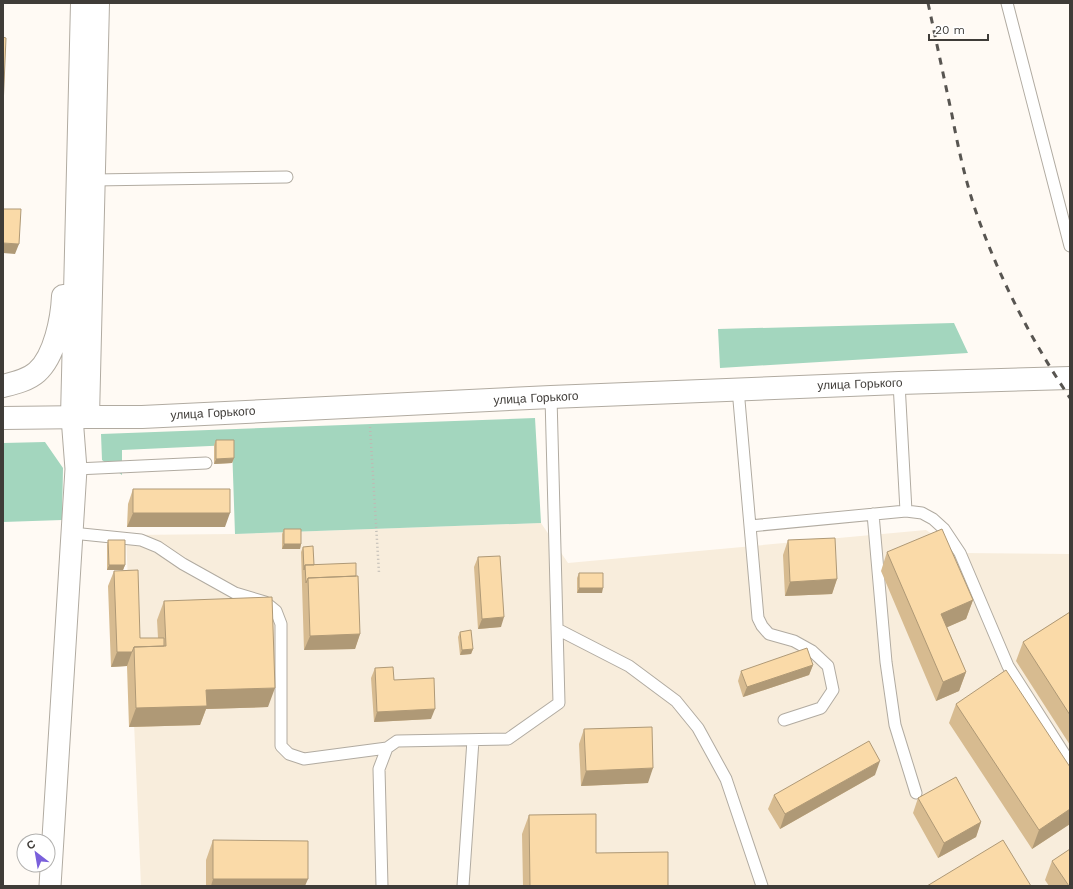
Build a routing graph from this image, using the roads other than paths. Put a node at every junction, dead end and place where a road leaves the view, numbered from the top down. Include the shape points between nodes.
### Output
1 (82, 3) edge
2 (98, 3) edge
3 (1007, 3) edge
4 (80, 86) junction
5 (287, 177) dead end
6 (94, 180) junction
7 (1070, 246) edge
8 (1070, 378) edge
9 (899, 382) junction
10 (3, 386) edge
11 (738, 389) junction
12 (551, 397) junction
13 (80, 417) junction
14 (3, 418) edge
15 (206, 463) dead end
16 (76, 469) junction
17 (906, 511) junction
18 (873, 514) junction
19 (750, 526) junction
20 (72, 533) junction
21 (557, 629) junction
22 (784, 720) dead end
23 (473, 740) junction
24 (387, 748) junction
25 (1070, 763) edge
26 (916, 793) dead end
27 (50, 886) edge
28 (382, 886) edge
29 (463, 886) edge
30 (762, 886) edge

1 - 4 main road
2 - 6 main road
3 - 7 lane
4 - 10 main road via 72,129 63,304 58,334 49,355 38,371 22,381
4 - 13 main road
5 - 6 lane
6 - 13 main road
8 - 9 main road, улица Горького
9 - 11 main road, улица Горького
9 - 17 lane
11 - 12 main road, улица Горького
11 - 19 lane
12 - 13 main road, улица Горького via 142,417
12 - 21 lane
13 - 14 main road, улица Горького
13 - 16 street
15 - 16 lane
16 - 20 street
17 - 18 lane
17 - 25 lane via 922,513 933,519 944,529 960,553 1008,666
18 - 19 lane
18 - 26 lane via 886,662 895,724
19 - 22 lane via 758,618 762,626 769,634 794,641 812,651 828,666 833,690 821,708
20 - 24 lane via 141,540 158,547 183,564 235,592 265,602 276,611 281,624 281,746 289,754 304,759
20 - 27 street
21 - 23 lane via 559,703 508,739
21 - 30 lane via 629,666 676,700 698,728 726,779
23 - 24 lane via 397,741
23 - 29 lane
24 - 28 lane via 379,769

